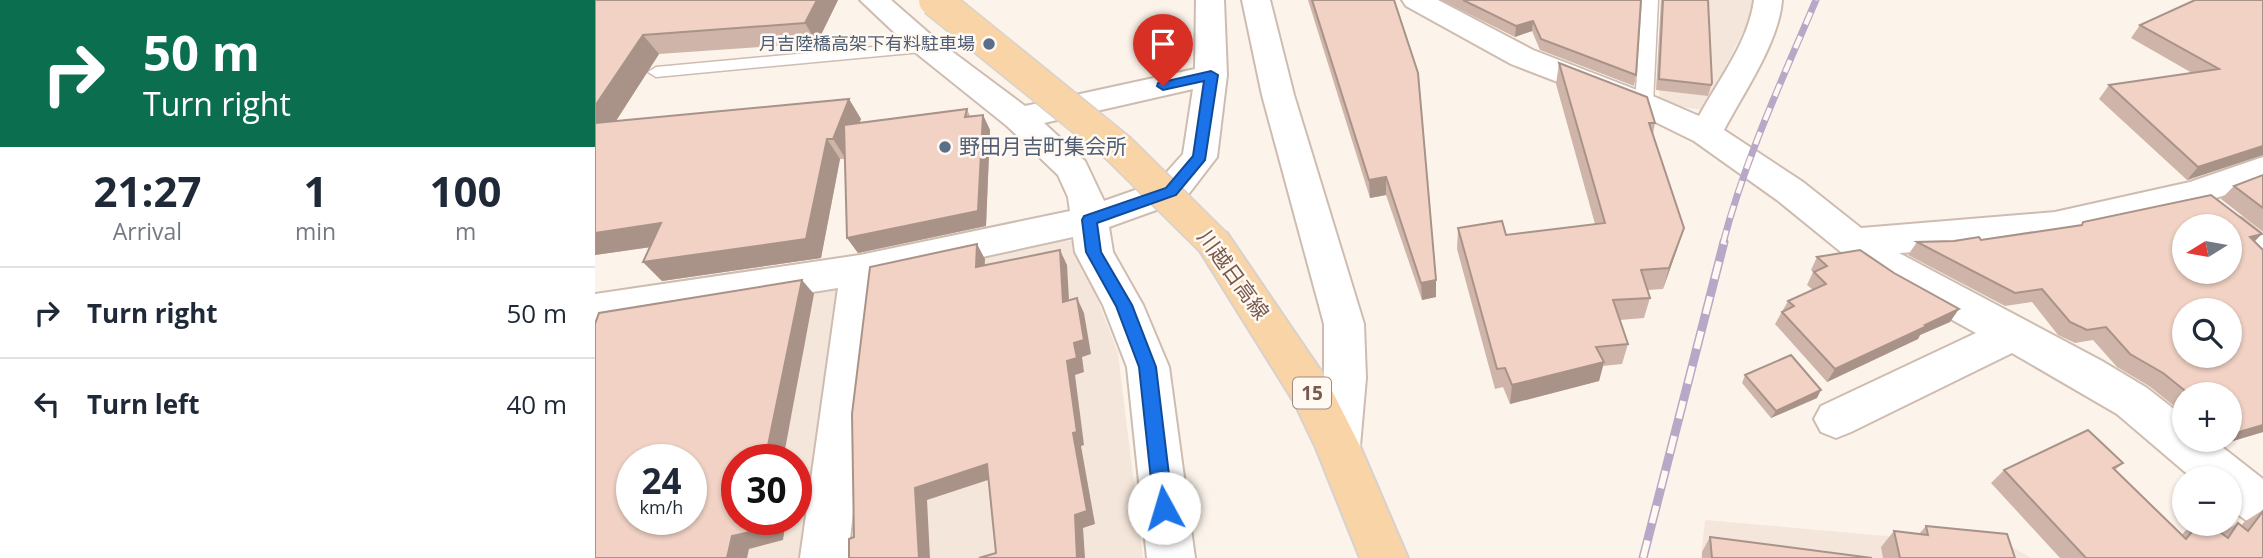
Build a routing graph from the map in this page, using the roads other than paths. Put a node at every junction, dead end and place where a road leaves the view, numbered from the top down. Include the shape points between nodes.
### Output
1 (874, 0) edge
2 (935, 0) edge
3 (1210, 0) edge
4 (1256, 0) edge
5 (1650, 0) edge
6 (1768, 0) edge
7 (1422, 1) edge
8 (927, 47) junction
9 (656, 72) dead end
10 (1211, 75) junction
11 (1644, 104) junction
12 (1019, 118) junction
13 (1706, 132) junction
14 (2263, 169) edge
15 (2196, 192) junction
16 (1090, 220) junction
17 (1854, 242) junction
18 (2263, 246) edge
19 (860, 270) junction
20 (598, 317) edge
21 (2012, 334) junction
22 (1836, 419) dead end
23 (1338, 446) junction
24 (2212, 466) edge
25 (2242, 490) edge
26 (2263, 506) edge
27 (824, 558) edge
28 (1171, 558) edge
29 (1384, 558) edge

1 - 8 street
2 - 23 main road, 川越日高線 / 15, bridge via 1119,149 1214,243 1310,390
3 - 10 street
4 - 23 street via 1278,95 1344,324 1345,378
5 - 11 lane
6 - 13 street via 1760,30
7 - 11 street via 1522,58
8 - 9 lane
8 - 12 street
10 - 12 street
10 - 16 street via 1200,157 1189,173 1171,191
11 - 13 street
12 - 16 street via 1073,169
13 - 17 street
14 - 15 street
15 - 17 street via 2055,225
15 - 18 lane
16 - 19 street
16 - 28 street via 1094,252 1123,305 1148,367
17 - 21 street via 1901,274
19 - 20 street
19 - 27 street
21 - 22 street
21 - 24 street via 2132,401
23 - 29 main road, 川越日高線 / 15
25 - 26 street

